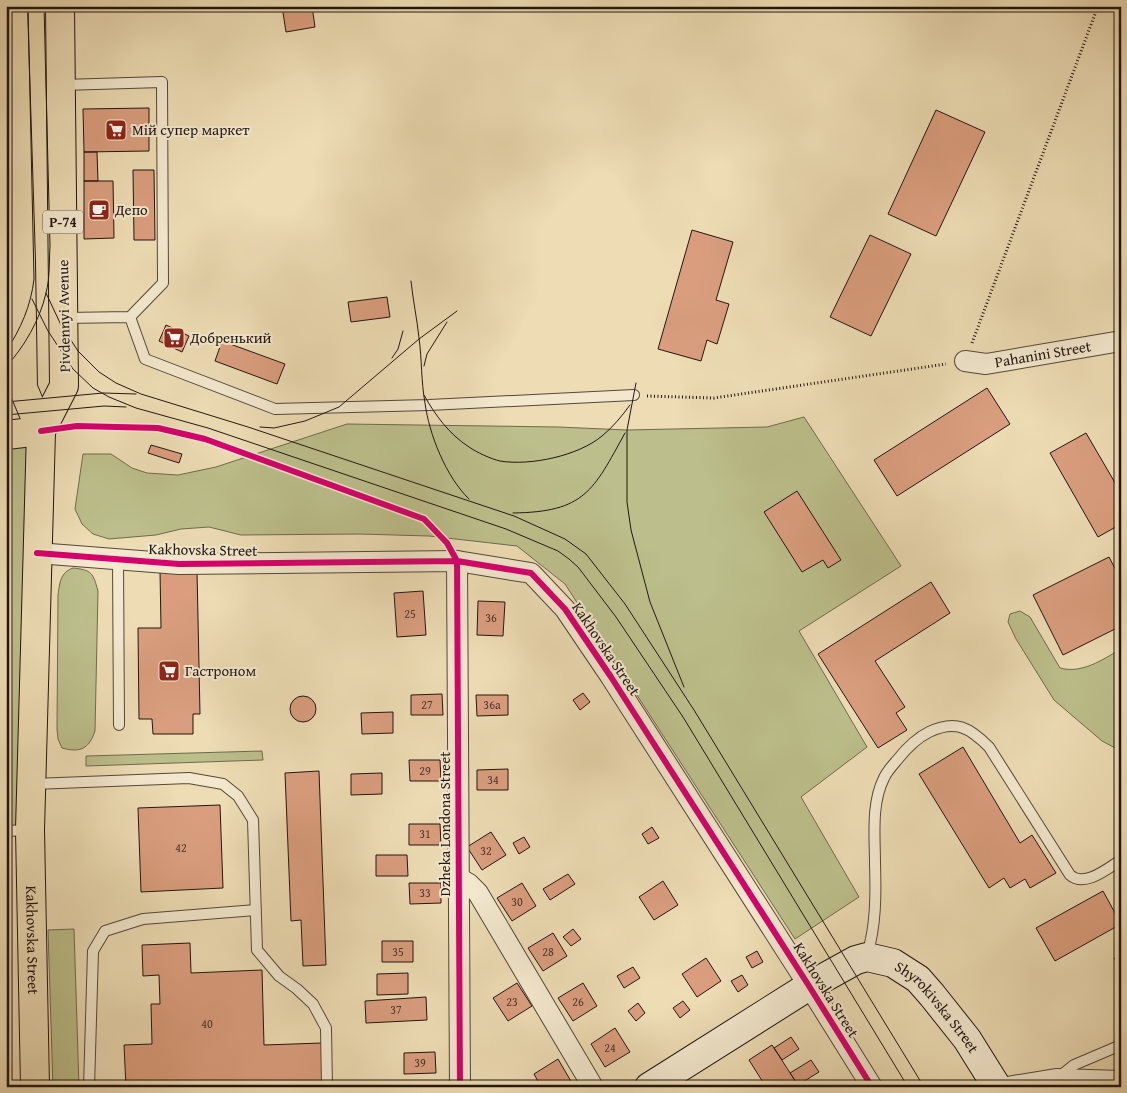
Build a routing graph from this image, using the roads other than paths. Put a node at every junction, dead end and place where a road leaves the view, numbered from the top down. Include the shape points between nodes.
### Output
1 (13, 6) edge
2 (60, 6) edge
3 (61, 85) junction
4 (130, 317) junction
5 (64, 318) junction
6 (1121, 341) edge
7 (965, 361) road end
8 (64, 386) junction
9 (14, 388) edge
10 (634, 395) road end
11 (41, 431) junction
12 (6, 435) edge
13 (37, 553) junction
14 (118, 559) junction
15 (457, 561) junction
16 (120, 725) dead end
17 (32, 784) junction
18 (18, 831) edge
19 (1121, 860) edge
20 (458, 877) junction
21 (256, 910) junction
22 (861, 959) junction
23 (809, 986) junction
24 (1121, 1045) edge
25 (1056, 1079) junction
26 (1121, 1082) edge
27 (35, 1087) edge
28 (89, 1087) edge
29 (328, 1087) edge
30 (460, 1087) edge
31 (593, 1087) edge
32 (649, 1087) edge
33 (872, 1087) edge
34 (998, 1087) edge
35 (1007, 1087) edge

1 - 9 main road, Р-74 via 21,261
2 - 3 main road, Pivdennyi Avenue / Р-74
3 - 4 lane via 162,82 163,283
3 - 5 main road, Pivdennyi Avenue / Р-74
4 - 5 lane
4 - 10 lane via 145,359 275,409
5 - 8 main road, Pivdennyi Avenue / Р-74
6 - 7 street, Pahanini Street via 986,364
8 - 9 main road
8 - 11 main road, Pivdennyi Avenue / Р-74
9 - 11 main road, Р-74
11 - 12 main road
11 - 13 main road, Kakhovska Street / Р-74
13 - 14 street, Kakhovska Street
13 - 17 main road, Kakhovska Street / Р-74
14 - 15 street, Kakhovska Street via 179,564
14 - 16 lane
15 - 20 street, Dzheka Londona Street
15 - 23 street, Kakhovska Street via 531,572 565,609
17 - 18 main road, Kakhovska Street / Р-74
17 - 21 lane via 189,778 223,784 238,796 253,820
18 - 27 main road, Kakhovska Street / Р-74
19 - 22 lane via 1084,880 1074,878 990,747 961,726 940,727 902,753 879,790 874,836 875,913 872,940
20 - 30 street, Dzheka Londona Street
20 - 31 street, Dzheka Londona Street via 478,893
21 - 28 lane via 143,919 105,931 93,951
21 - 29 lane via 257,950 279,976 313,1004 326,1028
22 - 23 main road
22 - 34 main road, Shyrokivska Street via 893,964 918,979 967,1039
23 - 32 main road
23 - 33 street, Kakhovska Street
24 - 25 lane via 1074,1065
25 - 26 street
25 - 35 street

